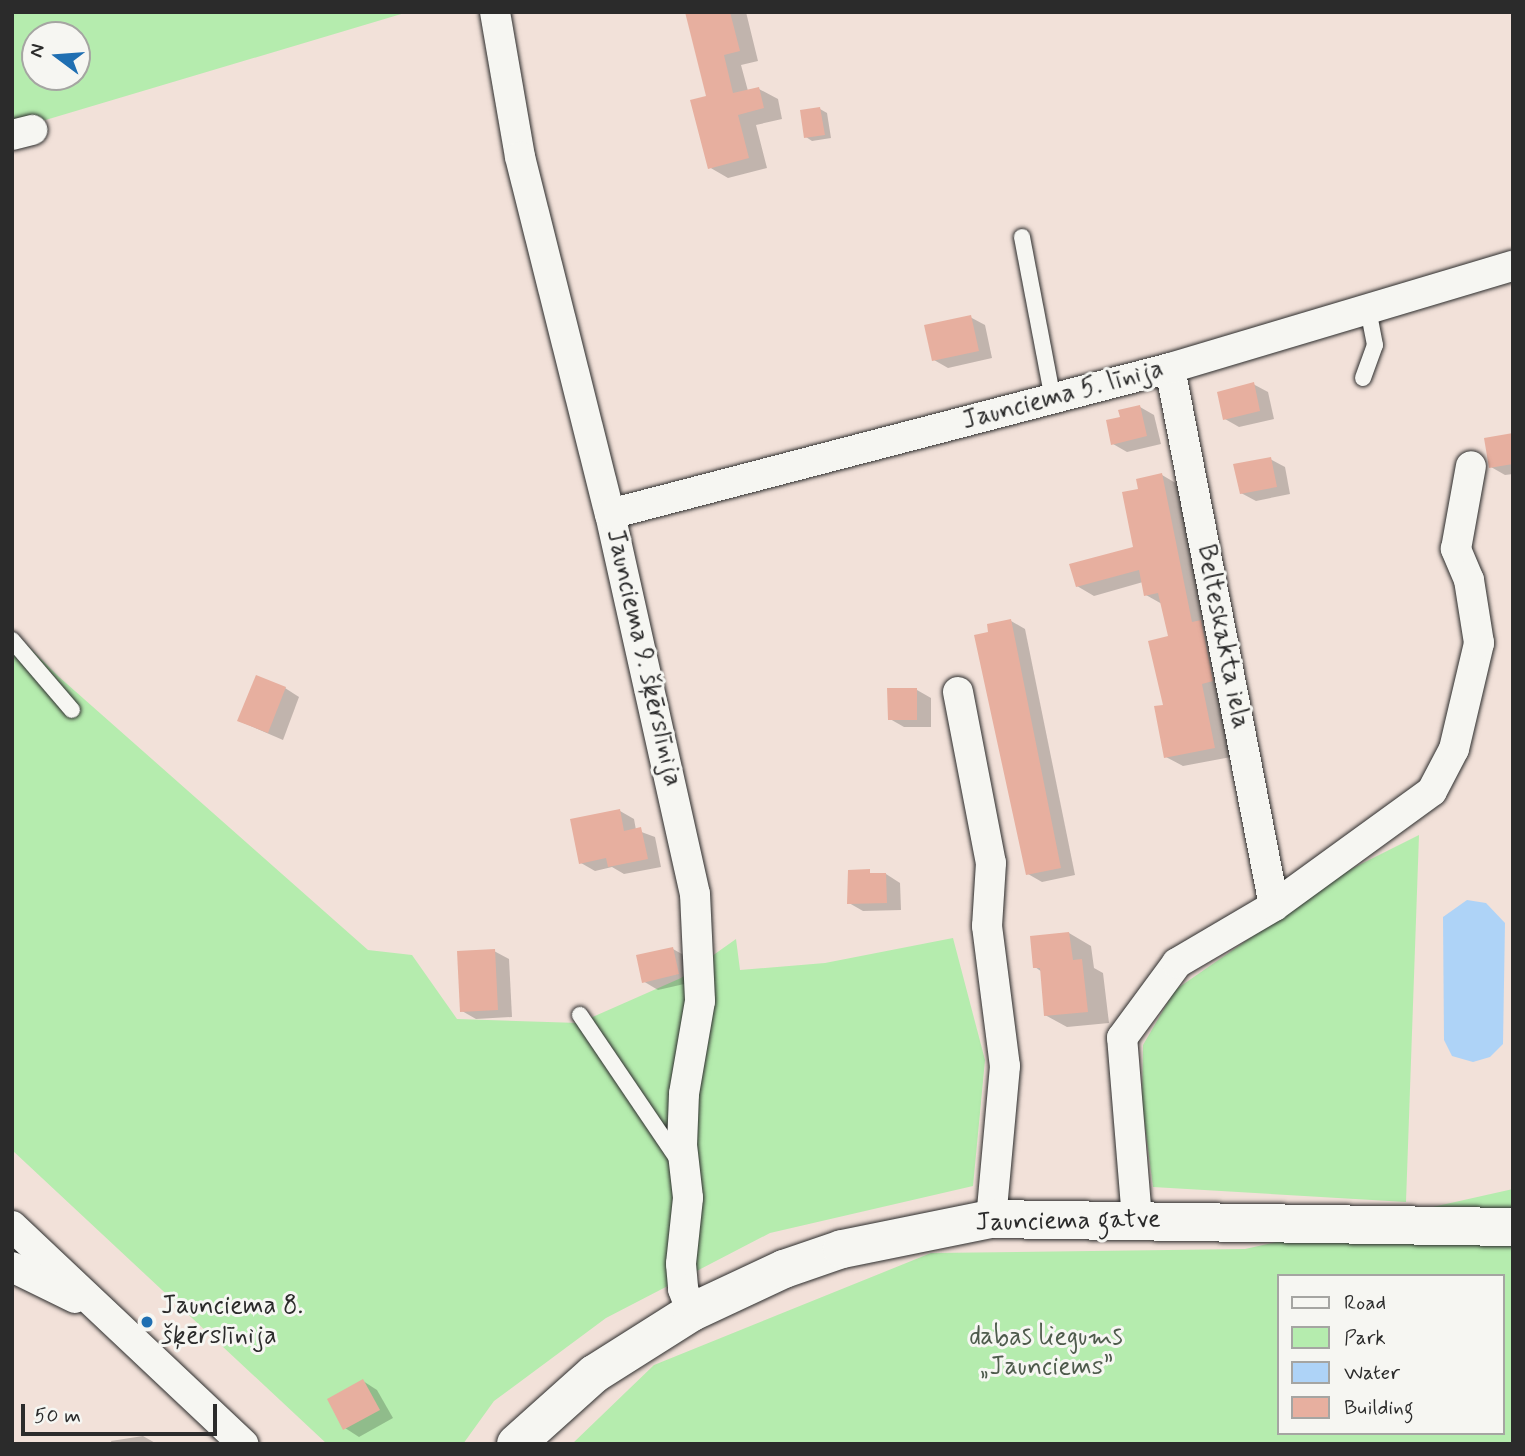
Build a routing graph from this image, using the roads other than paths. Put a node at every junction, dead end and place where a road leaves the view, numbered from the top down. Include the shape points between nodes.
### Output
1 (495, 12) edge
2 (1022, 237) dead end
3 (1513, 266) edge
4 (1368, 309) junction
5 (1170, 368) junction
6 (1363, 378) dead end
7 (1053, 399) junction
8 (1471, 466) dead end
9 (610, 514) junction
10 (12, 639) edge
11 (958, 692) dead end
12 (72, 710) dead end
13 (1274, 906) junction
14 (580, 1015) dead end
15 (683, 1168) junction
16 (991, 1219) junction
17 (1138, 1219) junction
18 (12, 1226) edge
19 (1513, 1227) edge
20 (12, 1268) edge
21 (97, 1308) junction
22 (692, 1312) junction
23 (243, 1444) edge
24 (516, 1444) edge

1 - 9 street, Jaunciema 9. šķērslīnija via 520,157
2 - 7 lane
3 - 4 street, Jaunciema 5. līnija
4 - 5 street, Jaunciema 5. līnija
4 - 6 lane via 1375,345
5 - 7 street, Jaunciema 5. līnija
5 - 13 street, Belteskakta iela
7 - 9 street, Jaunciema 5. līnija
8 - 13 street via 1456,549 1469,580 1479,643 1454,750 1432,791
9 - 15 street, Jaunciema 9. šķērslīnija via 695,894 700,1001 684,1094
10 - 12 lane
11 - 16 street via 990,863 987,926 1005,1066
13 - 17 street via 1177,963 1122,1038
14 - 15 lane
15 - 22 street, Jaunciema 9. šķērslīnija via 688,1198 681,1264 683,1289
16 - 17 main road, Jaunciema gatve
16 - 22 main road, Jaunciema gatve via 842,1249 784,1269
17 - 19 main road, Jaunciema gatve
18 - 21 street
20 - 21 street
21 - 23 street
22 - 24 main road, Jaunciema gatve via 594,1374

